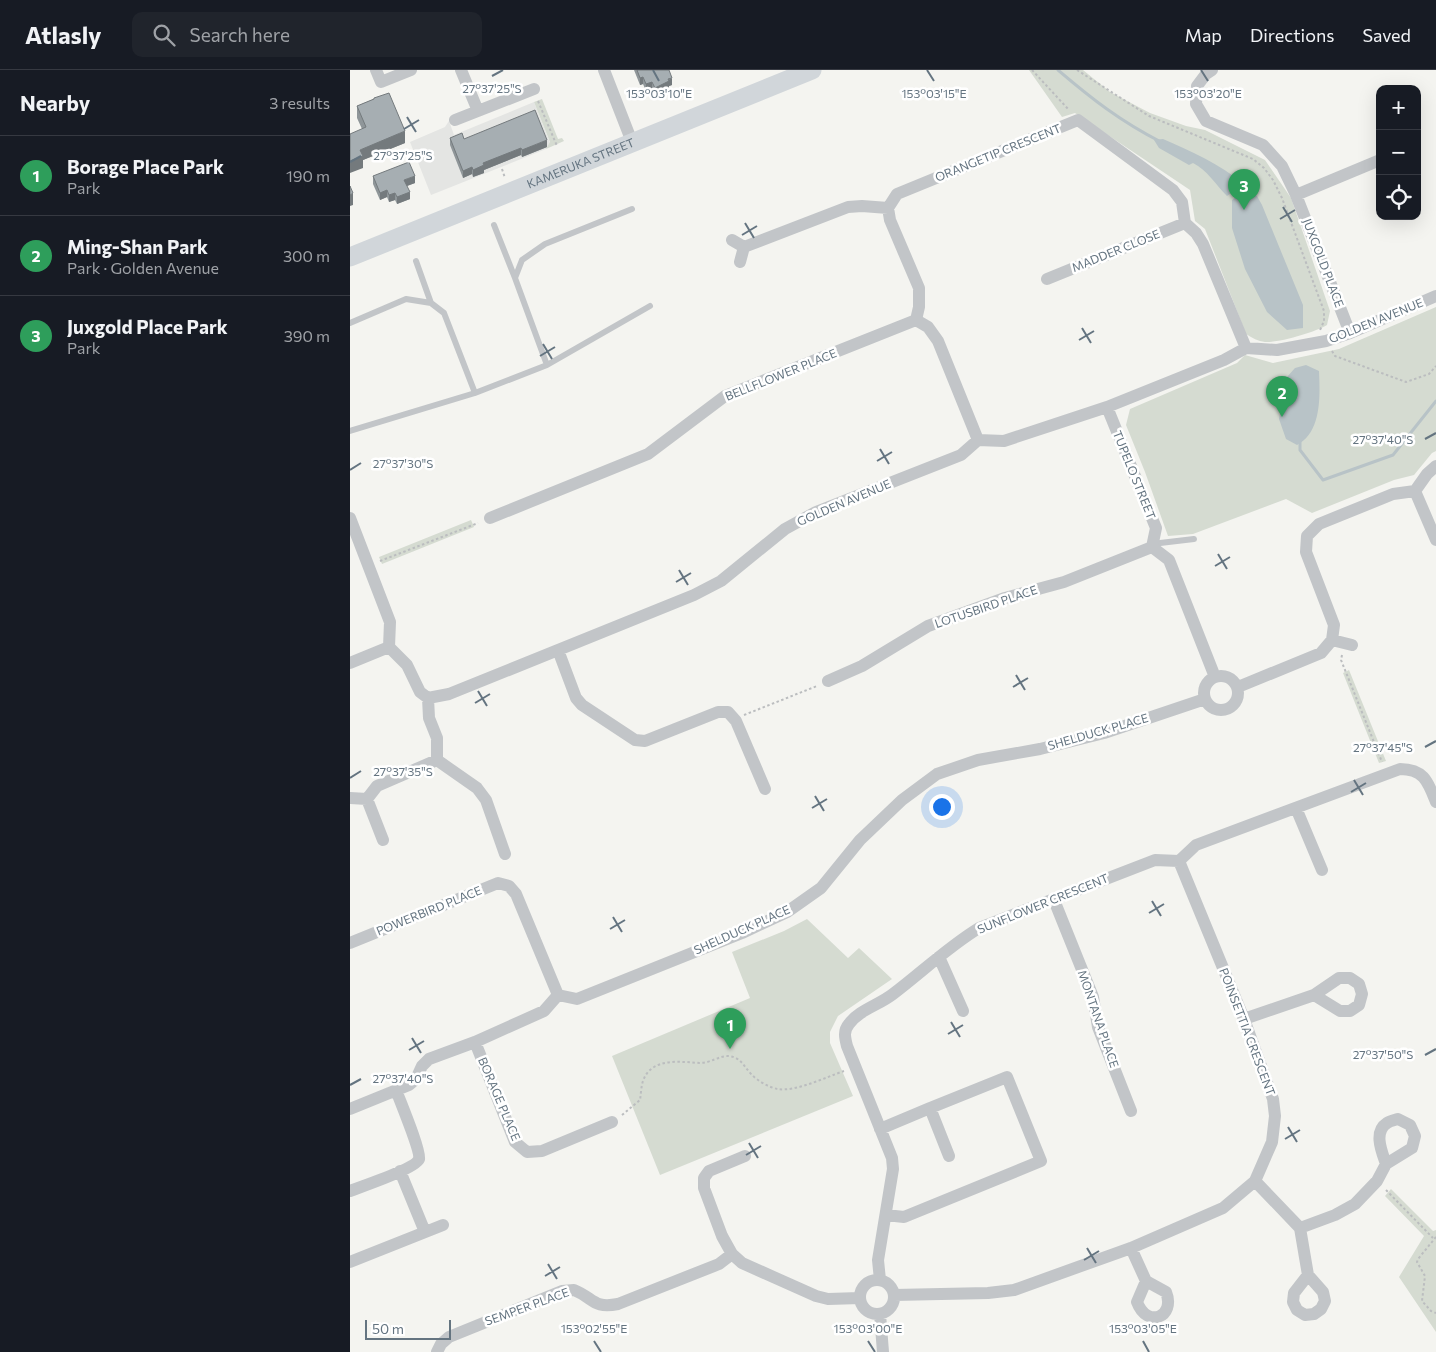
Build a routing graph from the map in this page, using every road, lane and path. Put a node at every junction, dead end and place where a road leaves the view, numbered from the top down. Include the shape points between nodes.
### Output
1 (376, 70) edge
2 (411, 70) edge
3 (461, 70) edge
4 (604, 70) edge
5 (785, 70) edge
6 (812, 70) edge
7 (1032, 70) edge
8 (1077, 70) edge
9 (1212, 70) edge
10 (381, 82) junction
11 (534, 89) joint
12 (386, 97) edge
13 (478, 111) junction
14 (455, 120) dead end
15 (1078, 120) junction
16 (630, 138) junction
17 (557, 146) dead end
18 (1376, 162) edge
19 (1296, 194) junction
20 (888, 208) junction
21 (632, 209) dead end
22 (1185, 223) junction
23 (494, 225) dead end
24 (732, 240) dead end
25 (350, 246) edge
26 (744, 247) junction
27 (350, 257) edge
28 (416, 262) dead end
29 (740, 262) dead end
30 (515, 278) junction
31 (1047, 279) dead end
32 (1436, 296) edge
33 (432, 303) junction
34 (650, 306) dead end
35 (916, 320) junction
36 (350, 323) edge
37 (1321, 332) dead end
38 (1350, 333) junction
39 (1246, 348) junction
40 (1331, 350) dead end
41 (547, 365) junction
42 (1436, 366) edge
43 (475, 393) junction
44 (1107, 408) junction
45 (350, 431) edge
46 (978, 440) junction
47 (1436, 466) edge
48 (1416, 491) junction
49 (350, 518) edge
50 (490, 518) joint
51 (1194, 539) dead end
52 (1436, 540) edge
53 (1152, 547) junction
54 (369, 565) junction
55 (1342, 642) junction
56 (389, 647) junction
57 (558, 650) junction
58 (350, 663) edge
59 (1215, 677) junction
60 (828, 681) joint
61 (1238, 687) junction
62 (428, 698) junction
63 (1205, 699) junction
64 (736, 721) junction
65 (437, 760) junction
66 (1386, 774) junction
67 (765, 789) dead end
68 (350, 798) edge
69 (367, 799) junction
70 (1436, 802) edge
71 (1296, 808) junction
72 (383, 840) dead end
73 (505, 854) dead end
74 (1179, 860) junction
75 (1322, 870) dead end
76 (1054, 900) junction
77 (350, 942) edge
78 (939, 957) junction
79 (558, 995) junction
80 (1314, 995) dead end
81 (963, 1010) dead end
82 (1244, 1020) junction
83 (475, 1042) junction
84 (846, 1070) dead end
85 (396, 1090) junction
86 (930, 1108) junction
87 (350, 1109) edge
88 (1131, 1111) dead end
89 (612, 1122) joint
90 (880, 1129) junction
91 (745, 1156) dead end
92 (949, 1156) dead end
93 (1386, 1164) dead end
94 (400, 1172) junction
95 (1255, 1181) junction
96 (1377, 1181) junction
97 (350, 1191) edge
98 (886, 1215) junction
99 (443, 1225) dead end
100 (1300, 1228) junction
101 (425, 1232) junction
102 (1435, 1238) edge
103 (1131, 1248) junction
104 (732, 1254) junction
105 (350, 1262) edge
106 (1308, 1275) dead end
107 (880, 1280) junction
108 (1146, 1281) dead end
109 (894, 1295) junction
110 (860, 1298) junction
111 (1436, 1313) edge
112 (880, 1314) junction
113 (437, 1352) edge
114 (883, 1352) edge

1 - 10 street
2 - 10 street
3 - 13 street
4 - 16 street
5 - 16 street, KAMERUKA STREET
6 - 16 street, KAMERUKA STREET
7 - 15 path
8 - 37 path via 1149,116 1245,156 1264,168 1282,198 1324,311
9 - 19 street, JUXGOLD PLACE via 1197,86 1196,104 1206,121 1263,146 1282,166
10 - 12 street
11 - 13 street
11 - 17 path
13 - 14 street
15 - 20 street, ORANGETIP CRESCENT via 897,194
15 - 22 street via 1173,190 1182,202
16 - 25 street, KAMERUKA STREET
16 - 27 street, KAMERUKA STREET
18 - 19 street
19 - 38 street, JUXGOLD PLACE
20 - 26 street via 848,207
20 - 35 street via 919,288
21 - 30 lane via 545,244 522,260
22 - 31 street, MADDER CLOSE
22 - 39 street via 1203,244
23 - 30 lane
24 - 26 street
26 - 29 street
28 - 33 lane
30 - 41 lane
32 - 38 street, GOLDEN AVENUE
33 - 36 lane via 406,299
33 - 43 lane via 444,313
34 - 41 lane
35 - 46 street via 928,327 938,341
35 - 50 street, BELLFLOWER PLACE via 725,396 648,454
38 - 39 street, GOLDEN AVENUE via 1277,350
39 - 44 street
40 - 42 path via 1335,356 1406,382 1428,374
41 - 43 lane
43 - 45 lane
44 - 46 street via 1004,441
44 - 53 street, TUPELO STREET via 1156,528
46 - 57 street, GOLDEN AVENUE via 961,455 816,512 785,529 721,581 694,595
47 - 48 street
48 - 52 street
48 - 55 street via 1393,494 1319,524 1307,536 1306,552
49 - 54 street
50 - 54 path
51 - 53 lane
53 - 59 street via 1169,560
53 - 60 street, LOTUSBIRD PLACE via 1064,582 1005,598 928,626 862,666
54 - 56 street via 390,622
55 - 61 street
55 - 66 path via 1341,660
56 - 58 street
56 - 62 street via 407,665 420,692
57 - 62 street, GOLDEN AVENUE via 448,694
57 - 64 street via 576,698 635,740 645,742 718,712 728,712
59 - 61 street via 1226,676
59 - 63 street via 1207,683
60 - 64 path via 747,712
61 - 63 street via 1236,702 1228,709 1212,708
62 - 65 street via 428,718 437,738
63 - 79 street, SHELDUCK PLACE via 1104,733 978,760 937,774 902,800 860,840 821,888 787,912 577,1000
64 - 67 street
65 - 69 street via 377,786
65 - 73 street via 477,788 486,800
66 - 70 street via 1412,769 1423,776
66 - 71 street
68 - 69 street
69 - 72 street
71 - 74 street via 1196,845
71 - 75 street
74 - 76 street, SUNFLOWER CRESCENT via 1155,860
74 - 82 street, POINSETTIA CRESCENT
76 - 78 street, SUNFLOWER CRESCENT via 979,928
76 - 88 street, MONTANA PLACE via 1093,997 1098,1027
77 - 79 street, POWERBIRD PLACE via 498,883 509,886 516,894
78 - 81 street
78 - 90 street, SUNFLOWER CRESCENT via 893,995 856,1016 846,1028 847,1046
79 - 83 street via 544,1012
80 - 82 street
82 - 95 street, POINSETTIA CRESCENT via 1273,1099 1275,1116 1272,1142
83 - 85 street via 429,1059 416,1079
83 - 89 street, BORAGE PLACE via 515,1142 527,1152 542,1151
84 - 89 path via 788,1090 764,1084 743,1063 730,1056 708,1062 660,1064 649,1071 640,1100
85 - 87 street
85 - 94 street via 419,1153 415,1165
86 - 90 street
86 - 92 street
86 - 98 street via 1007,1077 1041,1161 904,1217
90 - 98 street, SUNFLOWER CRESCENT via 893,1169
91 - 104 street via 709,1171 704,1178 704,1188
93 - 96 street
94 - 97 street
94 - 101 street
95 - 100 street
95 - 103 street, POINSETTIA CRESCENT via 1224,1208
96 - 100 street via 1354,1204
96 - 102 path
98 - 107 street, SUNFLOWER CRESCENT via 878,1260
99 - 101 street
100 - 106 street
101 - 105 street
102 - 111 path via 1417,1262 1425,1276 1422,1301
103 - 108 street
103 - 109 street, POINSETTIA CRESCENT via 1014,1290
104 - 110 street via 742,1263 816,1296
104 - 113 street, SEMPER PLACE via 719,1264 618,1304 605,1306 574,1290 562,1292 449,1337
107 - 109 street via 890,1285
107 - 110 street via 864,1286
109 - 112 street via 891,1307
110 - 112 street via 868,1312
112 - 114 street

